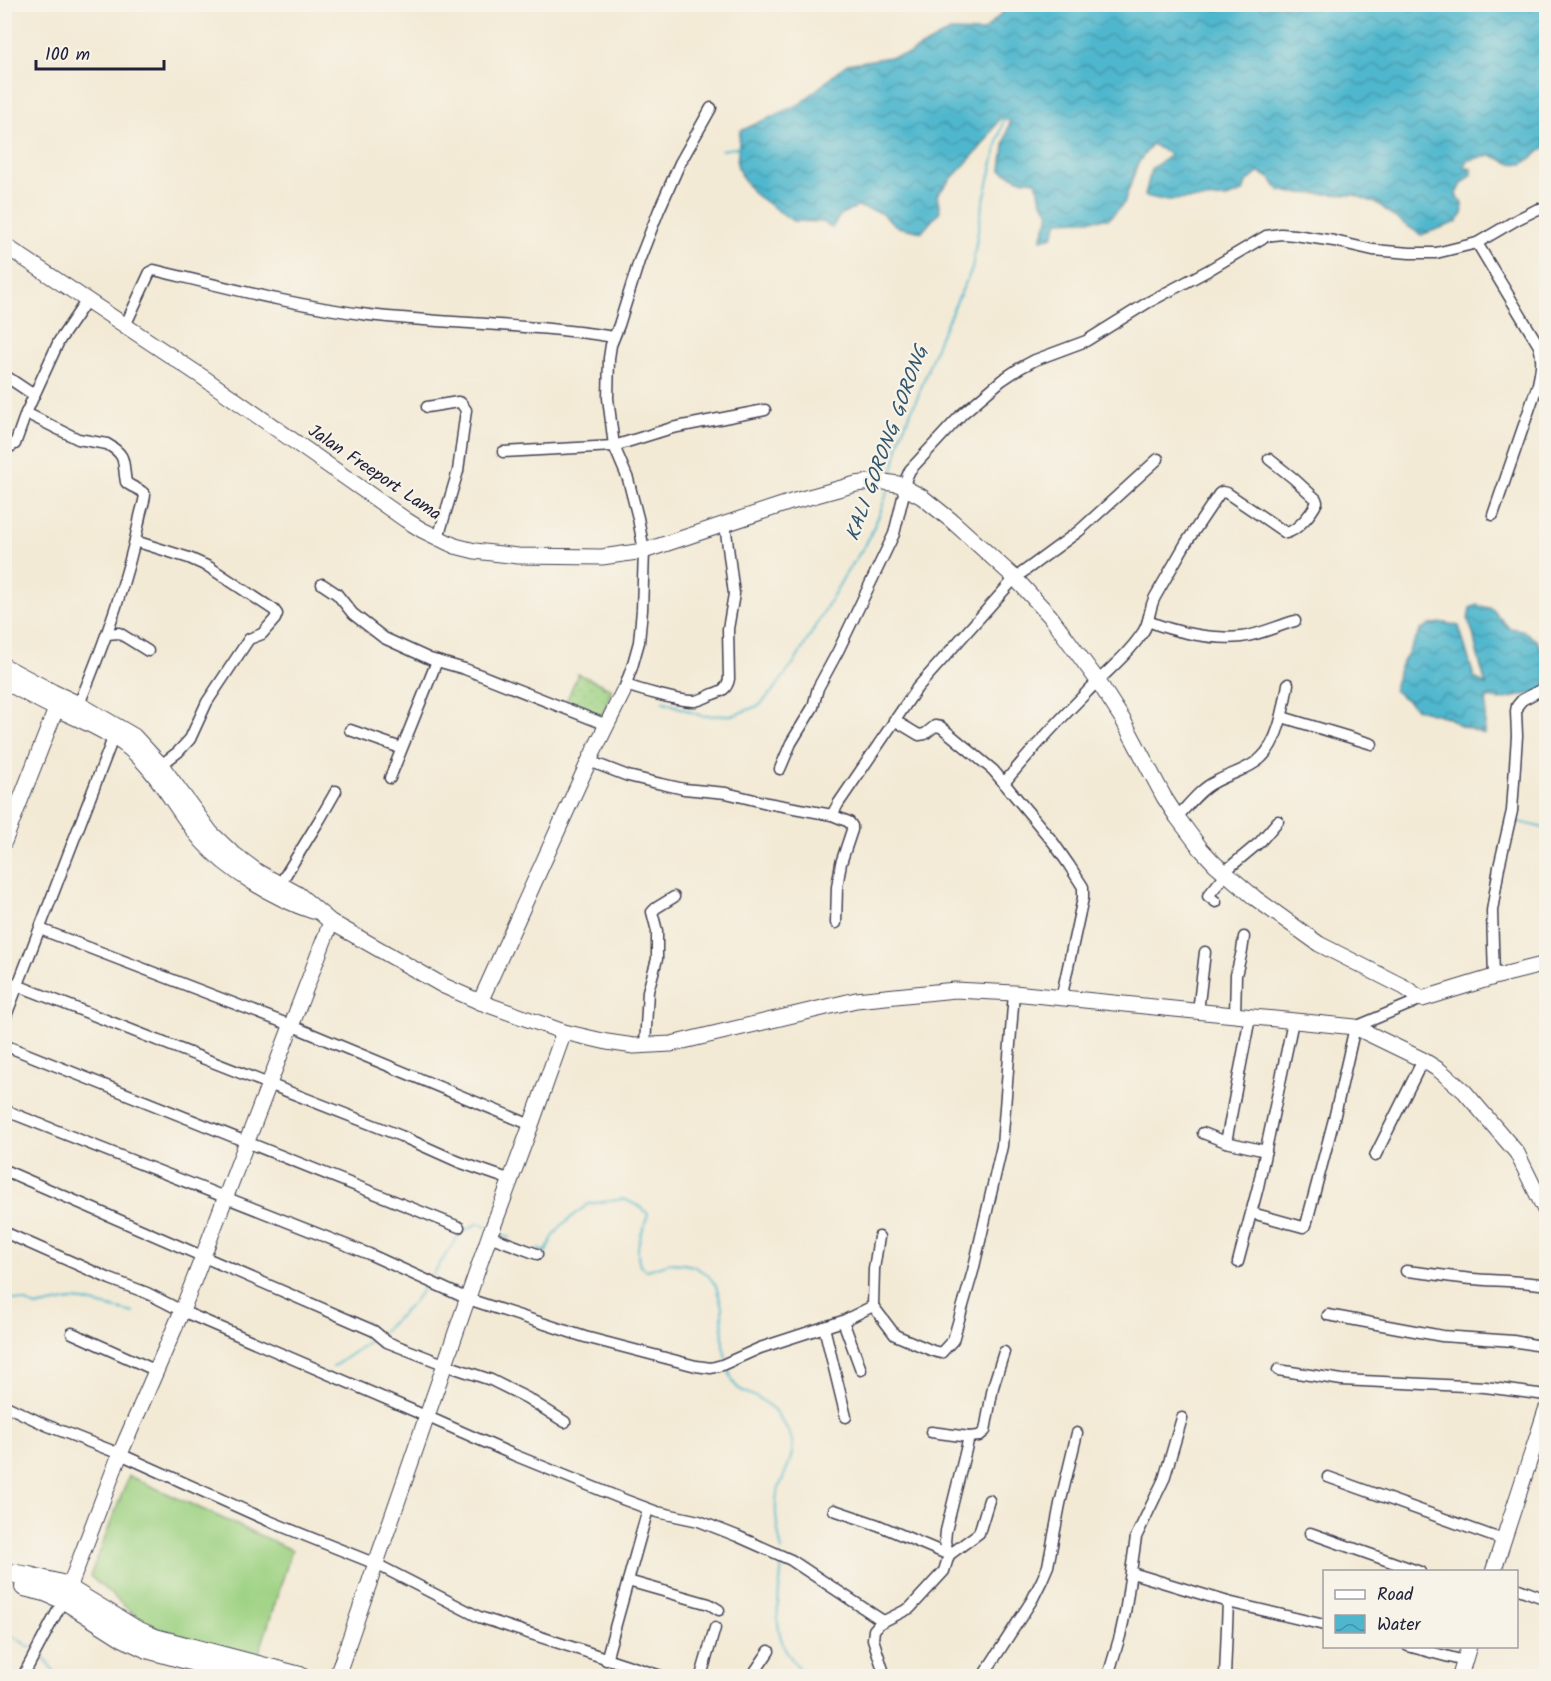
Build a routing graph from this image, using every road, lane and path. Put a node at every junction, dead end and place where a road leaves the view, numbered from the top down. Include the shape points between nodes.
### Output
1 (711, 108) dead end
2 (1546, 207) edge
3 (1477, 243) junction
4 (4, 245) edge
5 (87, 300) junction
6 (125, 326) junction
7 (613, 341) junction
8 (4, 375) edge
9 (34, 395) junction
10 (427, 407) dead end
11 (765, 410) dead end
12 (26, 414) junction
13 (614, 446) junction
14 (4, 448) edge
15 (503, 452) dead end
16 (1158, 459) dead end
17 (1269, 459) dead end
18 (902, 486) junction
19 (1493, 515) dead end
20 (725, 524) junction
21 (438, 538) junction
22 (135, 541) junction
23 (644, 551) junction
24 (1015, 578) junction
25 (322, 584) dead end
26 (1148, 621) junction
27 (1295, 621) dead end
28 (107, 634) junction
29 (148, 651) dead end
30 (437, 661) junction
31 (4, 666) edge
32 (4, 681) edge
33 (1098, 681) junction
34 (1288, 684) dead end
35 (1546, 687) edge
36 (625, 688) junction
37 (79, 704) junction
38 (56, 709) junction
39 (1282, 717) junction
40 (894, 720) junction
41 (607, 724) junction
42 (350, 730) dead end
43 (116, 733) junction
44 (1372, 744) dead end
45 (401, 748) junction
46 (589, 761) junction
47 (161, 765) junction
48 (780, 769) dead end
49 (390, 778) dead end
50 (1004, 783) junction
51 (336, 791) dead end
52 (11, 802) edge
53 (832, 815) junction
54 (1177, 817) junction
55 (1278, 821) dead end
56 (4, 842) edge
57 (1225, 873) junction
58 (280, 884) junction
59 (674, 897) dead end
60 (1216, 902) dead end
61 (325, 917) junction
62 (836, 923) dead end
63 (40, 929) junction
64 (1244, 937) dead end
65 (1205, 952) dead end
66 (1546, 964) edge
67 (1494, 977) junction
68 (4, 980) edge
69 (18, 986) junction
70 (1014, 993) junction
71 (1061, 999) junction
72 (1422, 999) junction
73 (480, 1002) junction
74 (1198, 1012) junction
75 (1243, 1016) junction
76 (4, 1021) edge
77 (1293, 1021) junction
78 (290, 1025) junction
79 (1355, 1027) junction
80 (564, 1032) junction
81 (4, 1046) edge
82 (645, 1046) junction
83 (1422, 1060) junction
84 (268, 1083) junction
85 (4, 1110) edge
86 (531, 1125) junction
87 (1203, 1133) dead end
88 (246, 1142) junction
89 (1226, 1142) junction
90 (1266, 1151) junction
91 (1375, 1156) dead end
92 (4, 1170) edge
93 (511, 1180) junction
94 (225, 1197) junction
95 (1546, 1212) edge
96 (1252, 1213) junction
97 (459, 1227) dead end
98 (491, 1232) junction
99 (4, 1233) edge
100 (879, 1237) dead end
101 (537, 1254) dead end
102 (203, 1257) junction
103 (1238, 1262) dead end
104 (1406, 1271) dead end
105 (1546, 1285) edge
106 (468, 1299) junction
107 (873, 1306) junction
108 (182, 1311) junction
109 (1328, 1315) dead end
110 (843, 1321) junction
111 (824, 1327) junction
112 (72, 1333) dead end
113 (1546, 1347) edge
114 (1004, 1352) dead end
115 (446, 1365) junction
116 (1278, 1370) dead end
117 (157, 1371) junction
118 (861, 1371) dead end
119 (1546, 1395) edge
120 (4, 1405) edge
121 (1546, 1410) edge
122 (846, 1416) dead end
123 (428, 1417) junction
124 (1182, 1418) dead end
125 (565, 1422) dead end
126 (931, 1432) dead end
127 (1077, 1433) dead end
128 (969, 1437) junction
129 (120, 1454) junction
130 (1328, 1477) dead end
131 (989, 1500) dead end
132 (648, 1509) junction
133 (834, 1510) dead end
134 (1310, 1533) dead end
135 (1503, 1540) junction
136 (949, 1556) junction
137 (376, 1564) junction
138 (1414, 1570) edge
139 (1494, 1570) edge
140 (4, 1572) edge
141 (1132, 1574) junction
142 (628, 1581) junction
143 (4, 1583) edge
144 (1518, 1589) edge
145 (66, 1594) junction
146 (1546, 1599) edge
147 (1228, 1602) junction
148 (719, 1610) dead end
149 (883, 1621) junction
150 (1323, 1625) edge
151 (715, 1628) dead end
152 (1416, 1648) edge
153 (769, 1651) dead end
154 (1467, 1654) edge
155 (606, 1660) junction
156 (197, 1670) edge
157 (23, 1677) edge
158 (245, 1677) edge
159 (300, 1677) edge
160 (337, 1677) edge
161 (661, 1677) edge
162 (702, 1677) edge
163 (752, 1677) edge
164 (885, 1677) edge
165 (983, 1677) edge
166 (1108, 1677) edge
167 (1225, 1677) edge
168 (1460, 1677) edge

1 - 7 street via 659,210
2 - 3 street
3 - 18 street via 1436,253 1410,253 1281,234 1266,236 1086,341 1035,360 1002,380 962,414 913,465
3 - 19 street via 1542,356 1538,384
4 - 5 street, Jalan Freeport Lama
5 - 6 street, Jalan Freeport Lama
5 - 9 street via 59,341
6 - 7 street via 154,270 328,309 406,319 561,329
6 - 21 street, Jalan Freeport Lama via 406,520
7 - 13 street via 608,398
8 - 9 street
9 - 12 street
10 - 21 street via 458,402 465,410 458,471
11 - 13 street via 672,428
12 - 14 street via 15,444
12 - 22 street via 78,440 107,444 121,454 126,482 145,495
13 - 15 street
13 - 23 street via 628,479
16 - 24 street via 1079,531
17 - 26 street via 1316,499 1315,507 1293,531 1286,533 1227,493 1219,494 1185,543 1150,605
18 - 20 street, Jalan Freeport Lama via 878,481 856,484
18 - 24 street via 952,521
18 - 48 street via 894,534
20 - 23 street, Jalan Freeport Lama
20 - 36 street via 734,594 728,629 727,687 691,701
21 - 23 street, Jalan Freeport Lama via 475,551 518,556 602,557
22 - 28 street
22 - 47 street via 209,567 278,614 262,634 249,639 207,702 190,739
23 - 36 street via 639,642
24 - 33 street via 1050,616
24 - 40 street via 917,688
25 - 30 street via 384,638
26 - 27 street via 1176,631 1227,638 1252,635
26 - 33 street via 1136,641
28 - 29 street via 119,633
28 - 37 street
30 - 41 street
30 - 45 street
31 - 37 street
32 - 38 street
33 - 50 street
33 - 54 street
34 - 39 street
35 - 67 street via 1522,700 1516,711 1512,811 1492,911
36 - 41 street
37 - 43 street
38 - 43 street
38 - 52 street
39 - 44 street
39 - 54 street via 1260,758 1212,783
40 - 50 street via 919,735 941,727
40 - 53 street
41 - 46 street
42 - 45 street
43 - 47 street via 134,736
43 - 61 street via 146,765 203,842 252,882 293,905
43 - 63 street
45 - 49 street
46 - 53 street via 657,783
46 - 73 street
47 - 58 street via 211,833 258,872
50 - 71 street via 1053,842 1083,887
51 - 58 street
52 - 56 street
53 - 62 street via 852,826 837,887
54 - 57 street
55 - 57 street
57 - 60 street via 1208,896
57 - 72 street via 1319,944
58 - 61 street
59 - 82 street via 652,912 657,959 648,991
61 - 73 street via 444,986
61 - 78 street
63 - 69 street
63 - 78 street
64 - 75 street via 1236,975
65 - 74 street
66 - 67 street
67 - 72 street
68 - 69 street
69 - 76 street
69 - 84 street
70 - 71 street
70 - 82 street via 955,990 856,1000 708,1036
70 - 107 street via 1002,1146 953,1340 941,1353 924,1348 895,1335
71 - 74 street
72 - 79 street
73 - 80 street
74 - 75 street
75 - 77 street
75 - 89 street
77 - 79 street
77 - 90 street
78 - 84 street
78 - 86 street
79 - 83 street
79 - 96 street via 1307,1222 1303,1227
80 - 82 street
80 - 86 street
81 - 88 street
83 - 91 street
83 - 95 street via 1464,1091 1517,1153
84 - 88 street
84 - 93 street
85 - 94 street
86 - 93 street
87 - 89 street
88 - 94 street
88 - 97 street
89 - 90 street
90 - 96 street
92 - 102 street
93 - 98 street
94 - 102 street
94 - 106 street via 369,1254
96 - 103 street
98 - 101 street
98 - 106 street
99 - 108 street
100 - 107 street
102 - 108 street
102 - 115 street
104 - 105 street
106 - 111 street via 585,1337 711,1368
106 - 115 street
107 - 110 street
108 - 117 street
108 - 123 street
109 - 113 street via 1442,1336
110 - 111 street
110 - 118 street
111 - 122 street
112 - 117 street
114 - 128 street via 985,1431
115 - 123 street
115 - 125 street via 491,1380
116 - 119 street via 1342,1380 1485,1387
117 - 129 street
120 - 129 street
121 - 135 street
123 - 132 street
123 - 137 street
124 - 141 street via 1164,1479 1136,1537
126 - 128 street
127 - 165 street via 1048,1566 1032,1600
128 - 136 street via 946,1531
129 - 137 street
129 - 145 street
130 - 135 street
131 - 136 street via 979,1533
132 - 142 street
132 - 149 street via 719,1528 791,1560
133 - 136 street
134 - 138 street
135 - 139 street
136 - 149 street via 944,1571 910,1608
137 - 155 street via 486,1620
137 - 160 street
140 - 145 highway via 50,1581
141 - 147 street
141 - 166 street
142 - 148 street
142 - 155 street
143 - 145 highway
144 - 146 street
145 - 156 highway via 135,1644
145 - 157 street
145 - 159 highway via 154,1638
147 - 150 street
147 - 167 street
149 - 164 street via 873,1635
151 - 162 street
152 - 154 street
153 - 163 street
154 - 168 street
155 - 161 street
156 - 158 highway

